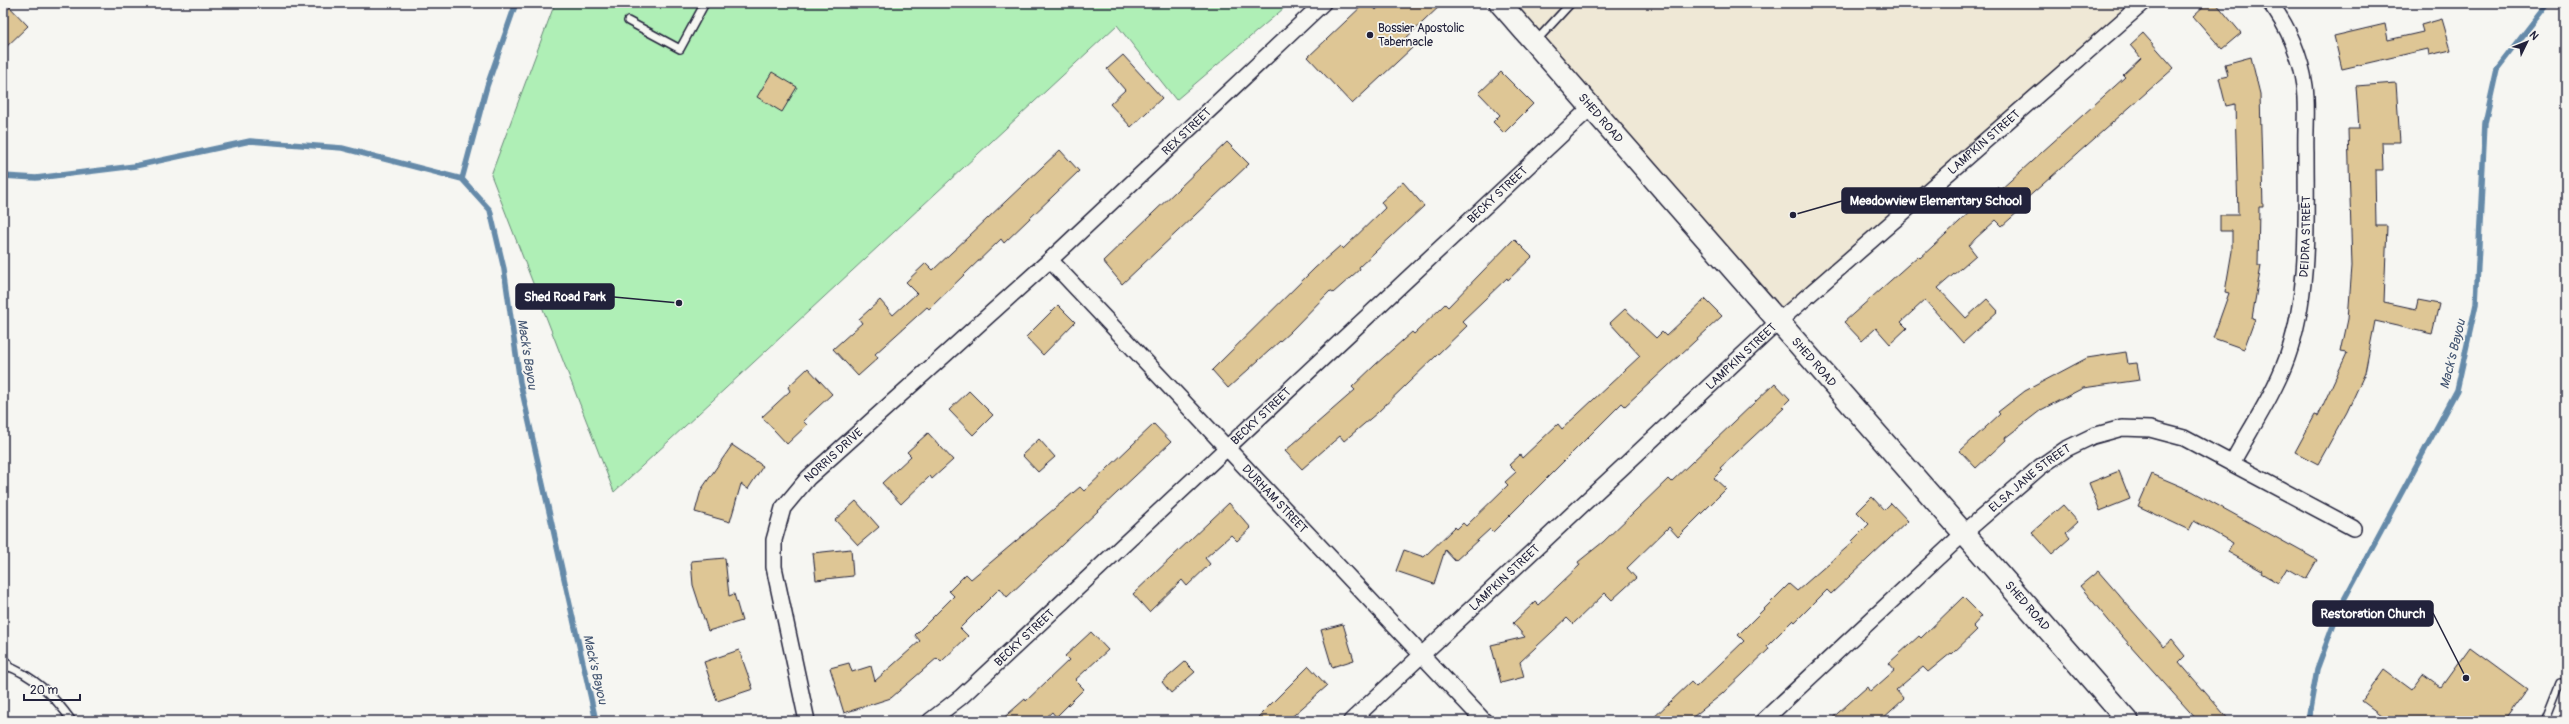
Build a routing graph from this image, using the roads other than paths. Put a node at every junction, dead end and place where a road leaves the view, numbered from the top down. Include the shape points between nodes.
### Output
1 (705, 3) edge
2 (1323, 3) edge
3 (1500, 3) edge
4 (1571, 3) edge
5 (2143, 3) edge
6 (2270, 3) edge
7 (628, 21) dead end
8 (1535, 43) junction
9 (1590, 108) junction
10 (1050, 260) junction
11 (1779, 321) junction
12 (1229, 448) junction
13 (2232, 462) junction
14 (2353, 528) dead end
15 (1964, 533) junction
16 (1422, 655) junction
17 (3, 666) edge
18 (2560, 683) dead end
19 (72, 721) edge
20 (807, 721) edge
21 (930, 721) edge
22 (1350, 721) edge
23 (1484, 721) edge
24 (1763, 721) edge
25 (2128, 721) edge
26 (2545, 721) edge

1 - 7 lane via 680,49
2 - 10 street, REX STREET
3 - 8 street, SHED ROAD
4 - 8 lane
5 - 11 street, LAMPKIN STREET
6 - 13 street, DEIDRA STREET via 2288,33 2298,58 2305,87 2306,223 2302,286 2300,306 2287,357 2275,386
8 - 9 street, SHED ROAD
9 - 11 street, SHED ROAD
9 - 12 street, BECKY STREET
10 - 12 street, DURHAM STREET
10 - 20 street, NORRIS DRIVE via 808,478 783,508 774,540 774,567
11 - 15 street, SHED ROAD
11 - 16 street, LAMPKIN STREET
12 - 16 street, DURHAM STREET
12 - 21 street, BECKY STREET via 960,697
13 - 14 street, ELSA JANE STREET
13 - 15 street, ELSA JANE STREET via 2184,438 2150,429 2122,428 2093,436 2066,449 2040,467
15 - 24 street, ELSA JANE STREET
15 - 25 street, SHED ROAD
16 - 22 street, LAMPKIN STREET
16 - 23 street, DURHAM STREET
17 - 19 lane via 18,670 36,682 56,700
18 - 26 lane

